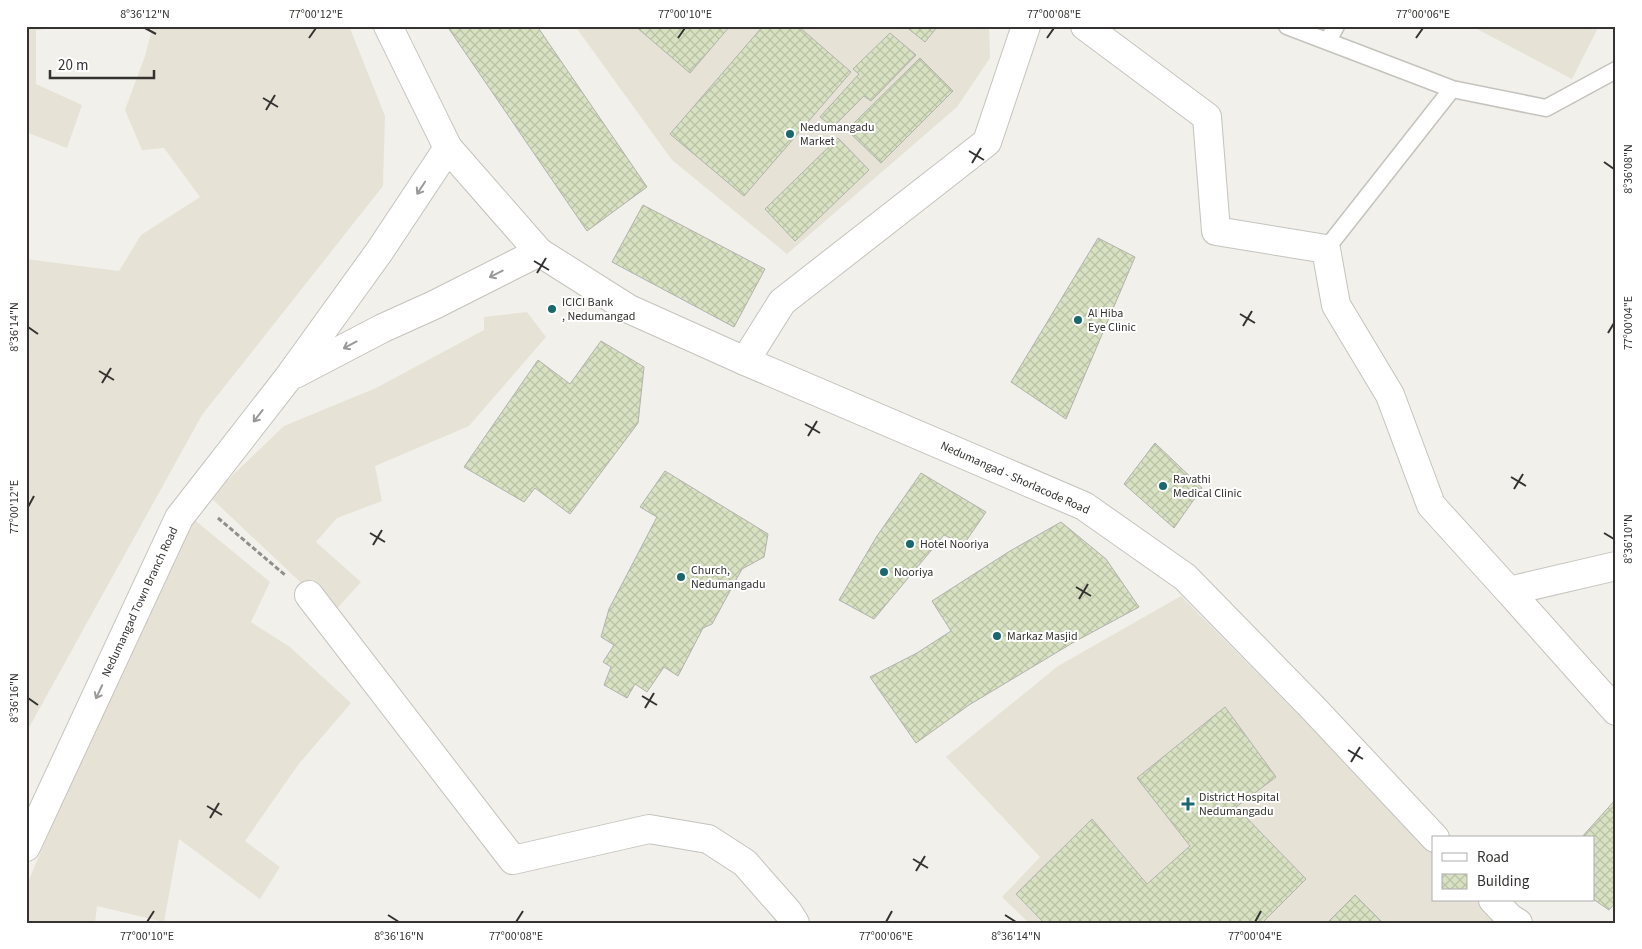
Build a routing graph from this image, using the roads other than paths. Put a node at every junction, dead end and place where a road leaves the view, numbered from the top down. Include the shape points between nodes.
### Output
1 (388, 26) edge
2 (1026, 26) edge
3 (1085, 26) edge
4 (1287, 26) edge
5 (1336, 26) edge
6 (1328, 42) junction
7 (1616, 70) edge
8 (1452, 89) junction
9 (448, 148) junction
10 (1326, 249) junction
11 (539, 252) junction
12 (745, 361) junction
13 (288, 378) junction
14 (1616, 566) edge
15 (1509, 591) junction
16 (309, 595) road end
17 (1616, 711) edge
18 (1433, 836) edge
19 (26, 848) edge
20 (795, 923) edge

1 - 9 main road, Nedumangad - Shorlacode Road
2 - 12 main road via 987,142 782,302
3 - 10 main road via 1207,117 1216,231
4 - 6 lane
5 - 6 lane
6 - 8 lane
7 - 8 lane via 1546,108
8 - 10 lane
9 - 11 main road, Nedumangad - Shorlacode Road
9 -> 13 main road, Nedumangad Town Branch Road via 380,252
10 - 15 main road via 1336,305 1390,395 1431,505
11 - 12 main road, Nedumangad - Shorlacode Road via 629,309
11 -> 13 main road
12 - 18 main road, Nedumangad - Shorlacode Road via 1084,506 1185,577
13 -> 19 main road, Nedumangad Town Branch Road via 179,518
14 - 15 main road
15 - 17 main road
16 - 20 main road via 513,860 650,829 708,838 745,863

